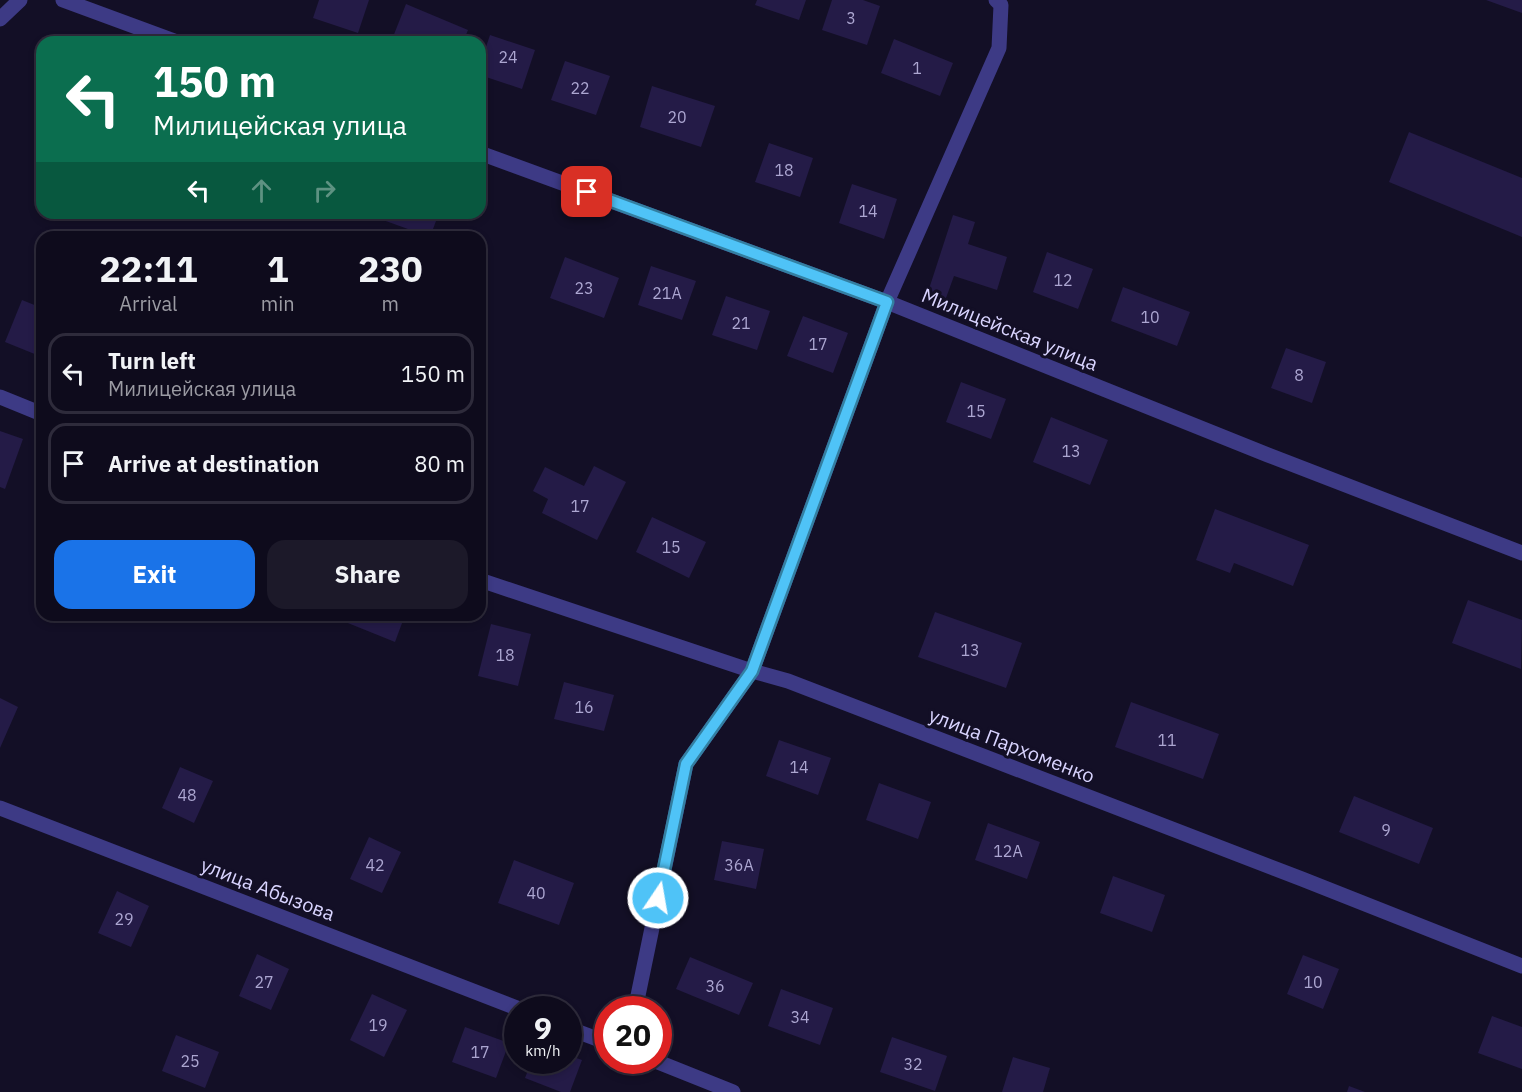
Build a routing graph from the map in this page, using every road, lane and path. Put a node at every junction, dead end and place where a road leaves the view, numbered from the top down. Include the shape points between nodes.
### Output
1 (20, 0) edge
2 (63, 0) edge
3 (996, 0) edge
4 (0, 20) edge
5 (161, 36) edge
6 (486, 155) edge
7 (887, 302) junction
8 (0, 397) edge
9 (36, 412) edge
10 (1522, 553) edge
11 (486, 582) edge
12 (752, 671) junction
13 (0, 808) edge
14 (1522, 966) edge
15 (638, 996) edge
16 (504, 1003) edge
17 (672, 1068) edge
18 (733, 1092) edge

1 - 4 lane
2 - 5 lane
3 - 7 lane via 1001,5 999,48
6 - 7 lane, Милицейская улица
7 - 10 lane, Милицейская улица
7 - 12 lane
8 - 9 lane
11 - 12 lane, улица Пархоменко
12 - 14 lane, улица Пархоменко via 788,681
12 - 15 lane via 686,764
13 - 16 lane, улица Абызова
17 - 18 lane

